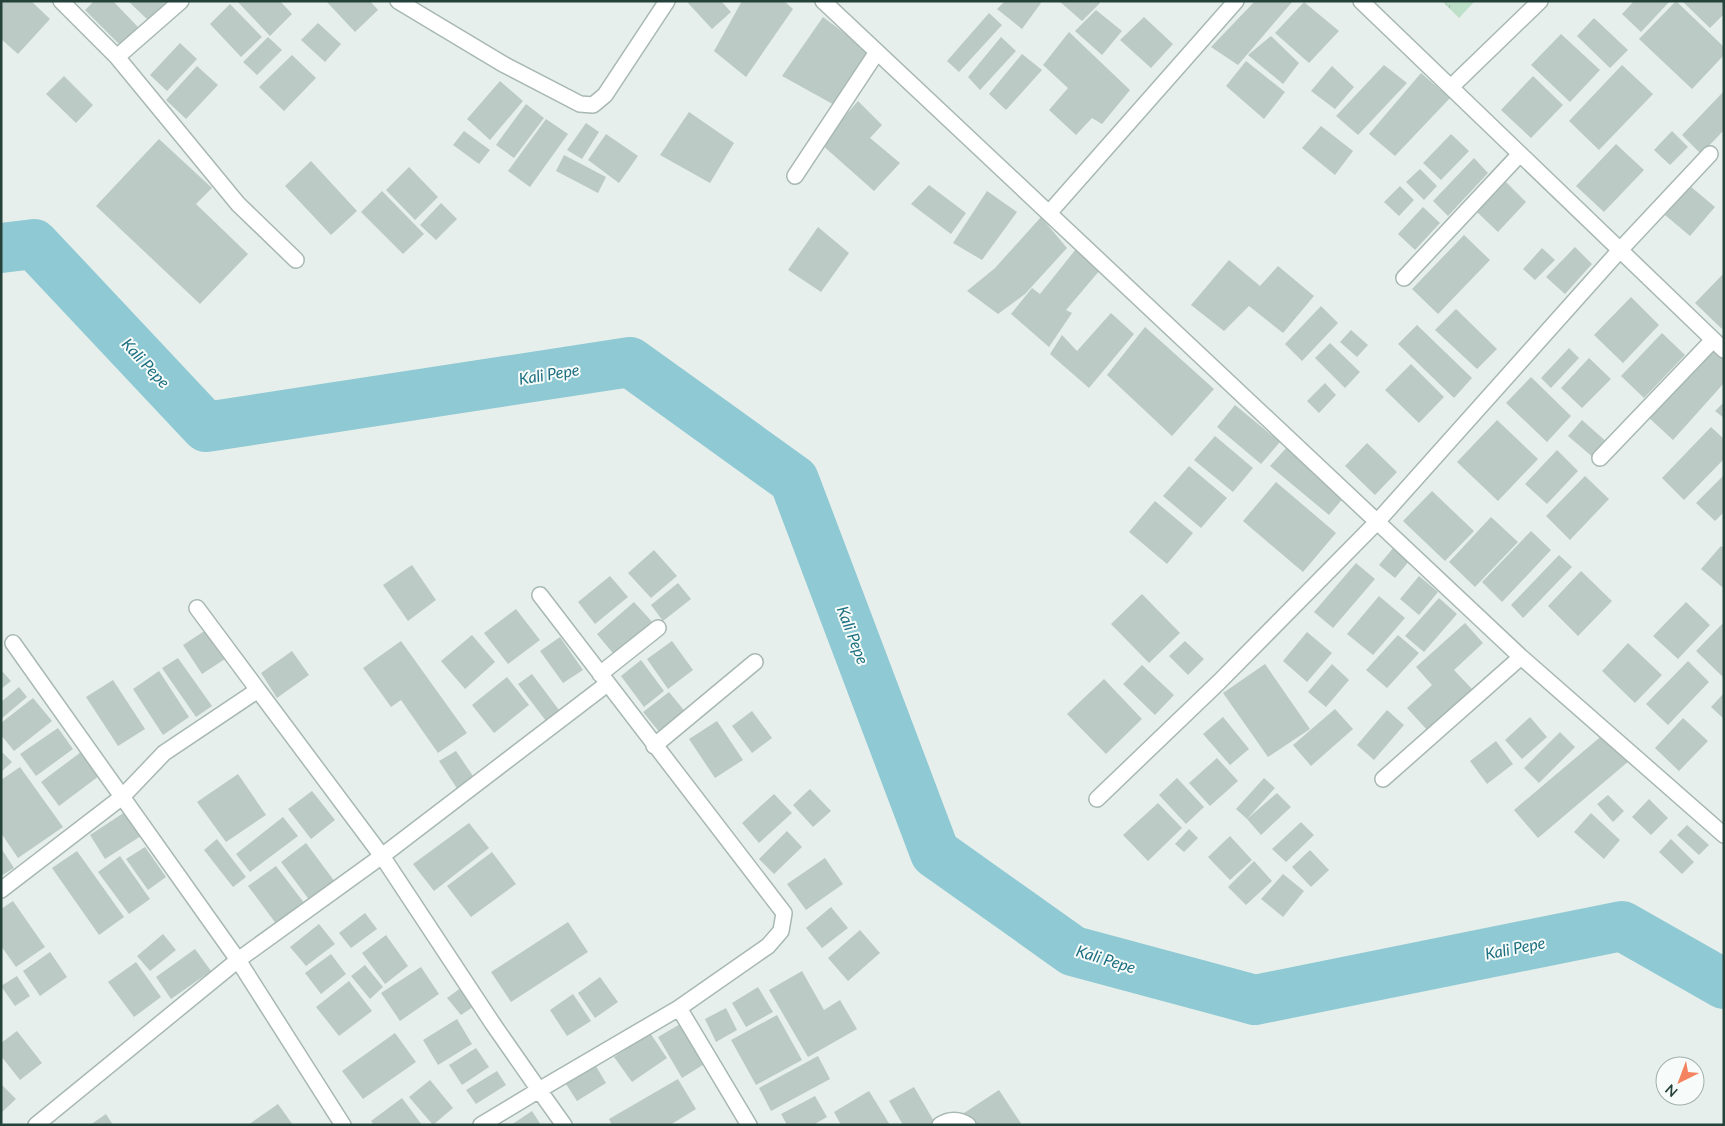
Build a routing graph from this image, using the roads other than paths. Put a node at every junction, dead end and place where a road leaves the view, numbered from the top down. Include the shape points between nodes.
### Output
1 (181, 1) edge
2 (398, 1) edge
3 (666, 1) edge
4 (823, 1) edge
5 (1236, 1) edge
6 (1361, 1) edge
7 (1540, 1) edge
8 (72, 5) edge
9 (877, 52) junction
10 (117, 57) junction
11 (1451, 87) junction
12 (1520, 154) junction
13 (1710, 154) dead end
14 (795, 176) dead end
15 (1049, 213) junction
16 (1620, 250) junction
17 (296, 260) dead end
18 (1404, 278) dead end
19 (1718, 345) edge
20 (1600, 458) dead end
21 (1377, 522) junction
22 (540, 595) dead end
23 (197, 608) dead end
24 (658, 628) dead end
25 (13, 643) dead end
26 (1521, 657) junction
27 (755, 662) dead end
28 (603, 679) junction
29 (258, 690) junction
30 (654, 746) junction
31 (1383, 779) dead end
32 (122, 797) junction
33 (1097, 800) dead end
34 (1724, 835) edge
35 (382, 856) junction
36 (1, 890) edge
37 (238, 960) junction
38 (679, 1008) junction
39 (540, 1090) junction
40 (36, 1125) edge
41 (343, 1125) edge
42 (481, 1125) edge
43 (564, 1125) edge
44 (749, 1125) edge
45 (940, 1125) edge
46 (968, 1125) edge

1 - 10 street
2 - 3 street via 503,64 580,104 594,105 605,95
4 - 9 street
5 - 15 street
6 - 11 street
7 - 11 street
8 - 10 street
9 - 14 street
9 - 15 street
10 - 17 street via 238,204
11 - 12 street
12 - 16 street
12 - 18 street
13 - 16 street
15 - 21 street
16 - 19 street
16 - 21 street
19 - 20 street
21 - 26 street
21 - 33 street
22 - 28 street
23 - 29 street
24 - 28 street
25 - 32 street
26 - 31 street
26 - 34 street
27 - 30 street
28 - 30 street
28 - 35 street
29 - 32 street via 164,753
29 - 35 street
30 - 38 street via 784,913 781,930 768,946
32 - 36 street
32 - 37 street
35 - 37 street
35 - 39 street
37 - 40 street
37 - 41 street
38 - 39 street
38 - 44 street
39 - 42 street
39 - 43 street
45 - 46 street via 960,1120

